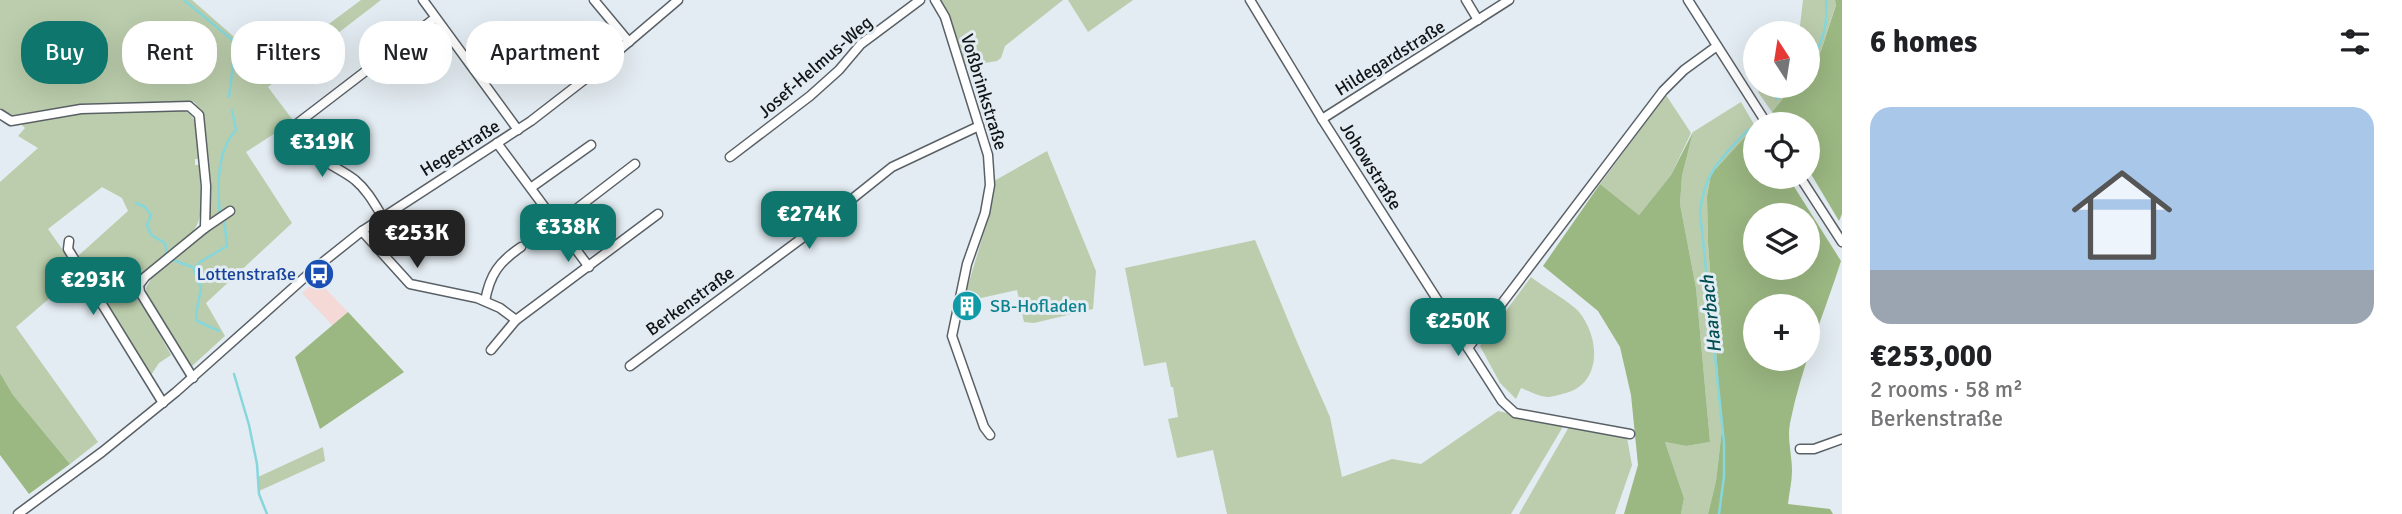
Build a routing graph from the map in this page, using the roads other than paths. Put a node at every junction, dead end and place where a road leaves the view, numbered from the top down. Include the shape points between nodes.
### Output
1 (423, 0) edge
2 (594, 0) edge
3 (678, 0) edge
4 (919, 0) edge
5 (936, 0) edge
6 (1466, 0) edge
7 (1509, 0) edge
8 (1688, 0) edge
9 (1251, 1) edge
10 (435, 18) junction
11 (1478, 19) junction
12 (629, 42) junction
13 (1717, 46) junction
14 (1759, 112) edge
15 (0, 114) edge
16 (1322, 119) junction
17 (979, 126) junction
18 (517, 130) junction
19 (497, 143) junction
20 (591, 145) dead end
21 (730, 157) dead end
22 (635, 164) dead end
23 (532, 187) junction
24 (1808, 189) edge
25 (230, 212) dead end
26 (659, 214) dead end
27 (382, 216) junction
28 (558, 223) junction
29 (205, 228) junction
30 (362, 231) junction
31 (69, 241) dead end
32 (1842, 242) edge
33 (521, 247) dead end
34 (589, 267) junction
35 (481, 299) junction
36 (516, 320) junction
37 (1468, 348) junction
38 (491, 350) dead end
39 (630, 366) dead end
40 (193, 378) junction
41 (163, 403) junction
42 (1630, 434) dead end
43 (990, 435) dead end
44 (1842, 439) edge
45 (1800, 449) dead end
46 (18, 514) edge

1 - 10 street
2 - 12 street
3 - 12 street, Hegestraße
4 - 21 street, Josef-Helmus-Weg via 861,44 810,96
5 - 17 street, Voßbrinkstraße
6 - 11 street
7 - 11 street, Hildegardstraße
8 - 13 street
9 - 16 street, Johowstraße
10 - 18 street
10 - 27 street via 298,123 300,134 319,159 353,178
11 - 16 street, Hildegardstraße
12 - 18 street, Hegestraße
13 - 14 street
13 - 37 street via 1663,90
15 - 29 street via 11,121 81,109 189,106 199,115
16 - 37 street, Johowstraße
17 - 39 street, Berkenstraße via 892,167
17 - 43 street, Voßbrinkstraße via 988,155 990,185 952,336
18 - 19 street, Hegestraße
19 - 23 street
19 - 27 street, Hegestraße
20 - 23 street
22 - 28 street
23 - 28 street
24 - 32 street
25 - 29 street
26 - 34 street
27 - 30 street, Hegestraße
28 - 34 street
29 - 40 street via 139,285
30 - 35 street via 410,284
30 - 40 street, Hegestraße
31 - 41 street via 68,249
33 - 35 street via 497,267
34 - 36 street
35 - 36 street
36 - 38 street
37 - 42 street, Johowstraße via 1502,401 1515,413
40 - 41 street, Hegestraße
41 - 46 street, Hegestraße
44 - 45 street

